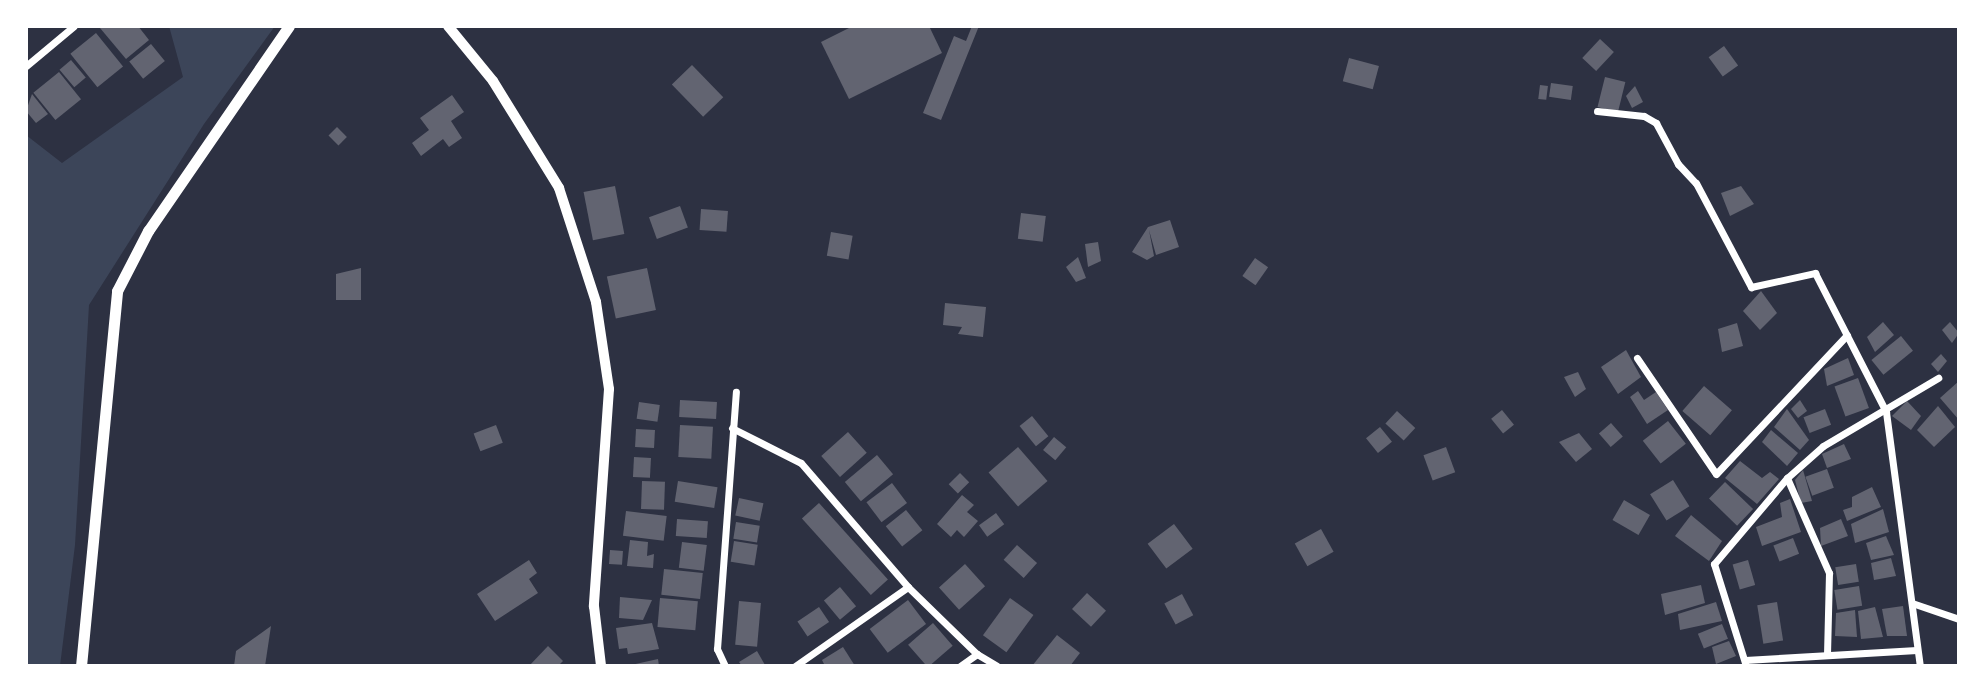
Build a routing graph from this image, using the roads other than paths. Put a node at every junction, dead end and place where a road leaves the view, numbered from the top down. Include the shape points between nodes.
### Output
1 (74, 26) edge
2 (289, 26) edge
3 (448, 26) edge
4 (26, 66) edge
5 (1597, 111) dead end
6 (1847, 335) junction
7 (1637, 358) dead end
8 (1938, 378) dead end
9 (736, 392) dead end
10 (1886, 412) junction
11 (732, 428) junction
12 (1787, 478) junction
13 (908, 587) junction
14 (1912, 603) junction
15 (1959, 619) edge
16 (1917, 650) junction
17 (977, 654) junction
18 (1827, 655) junction
19 (1746, 663) edge
20 (81, 666) edge
21 (601, 666) edge
22 (725, 666) edge
23 (795, 666) edge
24 (960, 666) edge
25 (997, 666) edge
26 (1920, 666) edge

1 - 4 street
2 - 20 highway via 148,231 117,291
3 - 21 main road via 493,81 559,188 596,302 609,389 594,606
5 - 6 street via 1644,116 1656,123 1704,196 1751,287 1815,273
6 - 7 street via 1716,474
6 - 10 street
8 - 10 street
9 - 11 street
10 - 12 street via 1823,446
10 - 14 street
11 - 13 street via 801,463
11 - 22 street via 717,649
12 - 18 street via 1829,573
12 - 19 street via 1714,564
13 - 17 street
13 - 23 street
14 - 15 street
14 - 16 street
16 - 18 street
16 - 26 street
17 - 24 street
17 - 25 street
18 - 19 street

